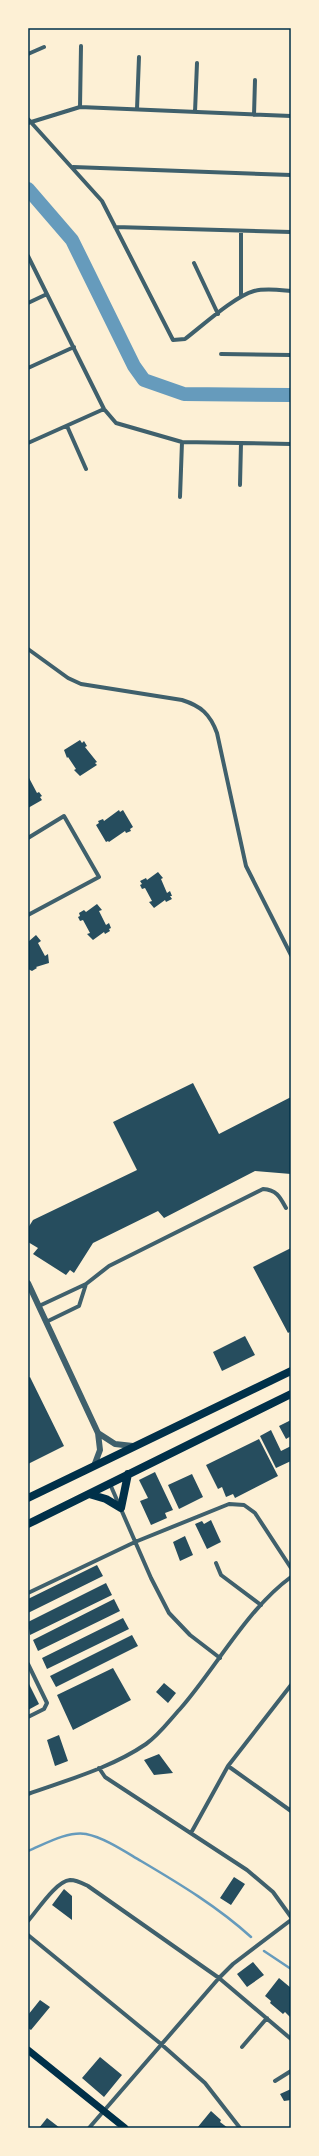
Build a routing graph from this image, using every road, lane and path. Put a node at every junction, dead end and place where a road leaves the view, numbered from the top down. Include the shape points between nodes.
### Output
1 (81, 46) dead end
2 (44, 47) dead end
3 (28, 54) edge
4 (139, 57) dead end
5 (197, 63) dead end
6 (255, 80) dead end
7 (80, 107) junction
8 (137, 109) junction
9 (196, 112) junction
10 (254, 115) junction
11 (291, 116) edge
12 (29, 121) edge
13 (73, 167) junction
14 (291, 175) edge
15 (116, 227) junction
16 (242, 231) junction
17 (291, 232) edge
18 (28, 256) edge
19 (194, 263) dead end
20 (291, 291) edge
21 (47, 294) junction
22 (241, 297) junction
23 (28, 303) edge
24 (218, 314) junction
25 (74, 347) junction
26 (221, 354) dead end
27 (291, 355) edge
28 (28, 368) edge
29 (104, 409) junction
30 (67, 426) junction
31 (182, 442) junction
32 (28, 443) edge
33 (242, 443) junction
34 (291, 444) edge
35 (86, 469) dead end
36 (240, 485) dead end
37 (180, 497) dead end
38 (28, 649) edge
39 (28, 838) edge
40 (28, 915) edge
41 (291, 955) edge
42 (286, 1208) dead end
43 (28, 1283) edge
44 (86, 1284) junction
45 (39, 1306) junction
46 (46, 1322) junction
47 (291, 1371) edge
48 (291, 1394) edge
49 (98, 1433) junction
50 (135, 1446) junction
51 (94, 1466) junction
52 (128, 1474) junction
53 (110, 1484) junction
54 (89, 1494) junction
55 (28, 1498) edge
56 (121, 1508) junction
57 (28, 1524) edge
58 (136, 1542) junction
59 (216, 1563) dead end
60 (291, 1568) edge
61 (291, 1577) edge
62 (28, 1593) edge
63 (261, 1605) junction
64 (220, 1658) junction
65 (28, 1664) edge
66 (291, 1685) edge
67 (28, 1717) edge
68 (228, 1766) junction
69 (100, 1768) junction
70 (28, 1794) edge
71 (291, 1811) edge
72 (191, 1833) junction
73 (291, 1917) edge
74 (291, 1920) edge
75 (28, 1922) edge
76 (28, 1935) edge
77 (219, 1978) junction
78 (267, 2018) junction
79 (291, 2039) edge
80 (161, 2044) junction
81 (242, 2047) dead end
82 (28, 2050) edge
83 (291, 2071) edge
84 (275, 2081) dead end
85 (103, 2111) junction
86 (89, 2128) edge
87 (125, 2128) edge
88 (240, 2128) edge

1 - 7 street
2 - 3 street
4 - 8 street
5 - 9 street
6 - 10 street
7 - 8 street
7 - 12 street
8 - 9 street
9 - 10 street
10 - 11 street
12 - 13 street
13 - 14 street
13 - 15 street via 102,201
15 - 16 street
15 - 24 street via 170,337 176,341 185,339
16 - 17 street
16 - 22 street
18 - 21 street
19 - 24 street
20 - 22 street via 252,291
21 - 23 street
21 - 25 street
22 - 24 street
25 - 28 street
25 - 29 street
26 - 27 street
29 - 30 street
29 - 31 street via 116,423
30 - 32 street
30 - 35 street
31 - 33 street
31 - 37 street
33 - 34 street
33 - 36 street
38 - 41 street via 68,678 81,684 182,700 204,709 212,719 222,751 246,866
39 - 40 street via 64,816 100,877
42 - 44 street via 277,1193 262,1189 109,1266
43 - 45 street
44 - 45 street
44 - 46 street via 79,1306
45 - 46 street
46 - 49 street
47 - 50 main road
48 - 52 main road
49 - 50 street via 115,1444
49 - 51 street via 100,1450
50 - 51 main road
51 - 55 main road
52 - 53 main road
52 - 56 main road
53 - 54 main road
53 - 56 street
54 - 56 main road
54 - 57 main road
56 - 58 street
58 - 60 street via 229,1504 244,1505 255,1513
58 - 62 street
58 - 64 street via 169,1613 190,1635
59 - 63 street via 222,1575
61 - 63 street via 276,1588
63 - 64 street
64 - 69 street via 170,1721 146,1744
65 - 67 street via 47,1703 44,1709
66 - 68 street
68 - 71 street
68 - 72 street
69 - 70 street
69 - 72 street via 105,1777
72 - 73 street via 260,1880
74 - 77 street via 233,1964
75 - 77 street via 59,1884 77,1880
76 - 80 street
77 - 78 street
77 - 80 street
78 - 79 street
78 - 81 street
80 - 85 street
80 - 88 street via 205,2083
82 - 85 main road
83 - 84 street
85 - 86 street
85 - 87 main road

